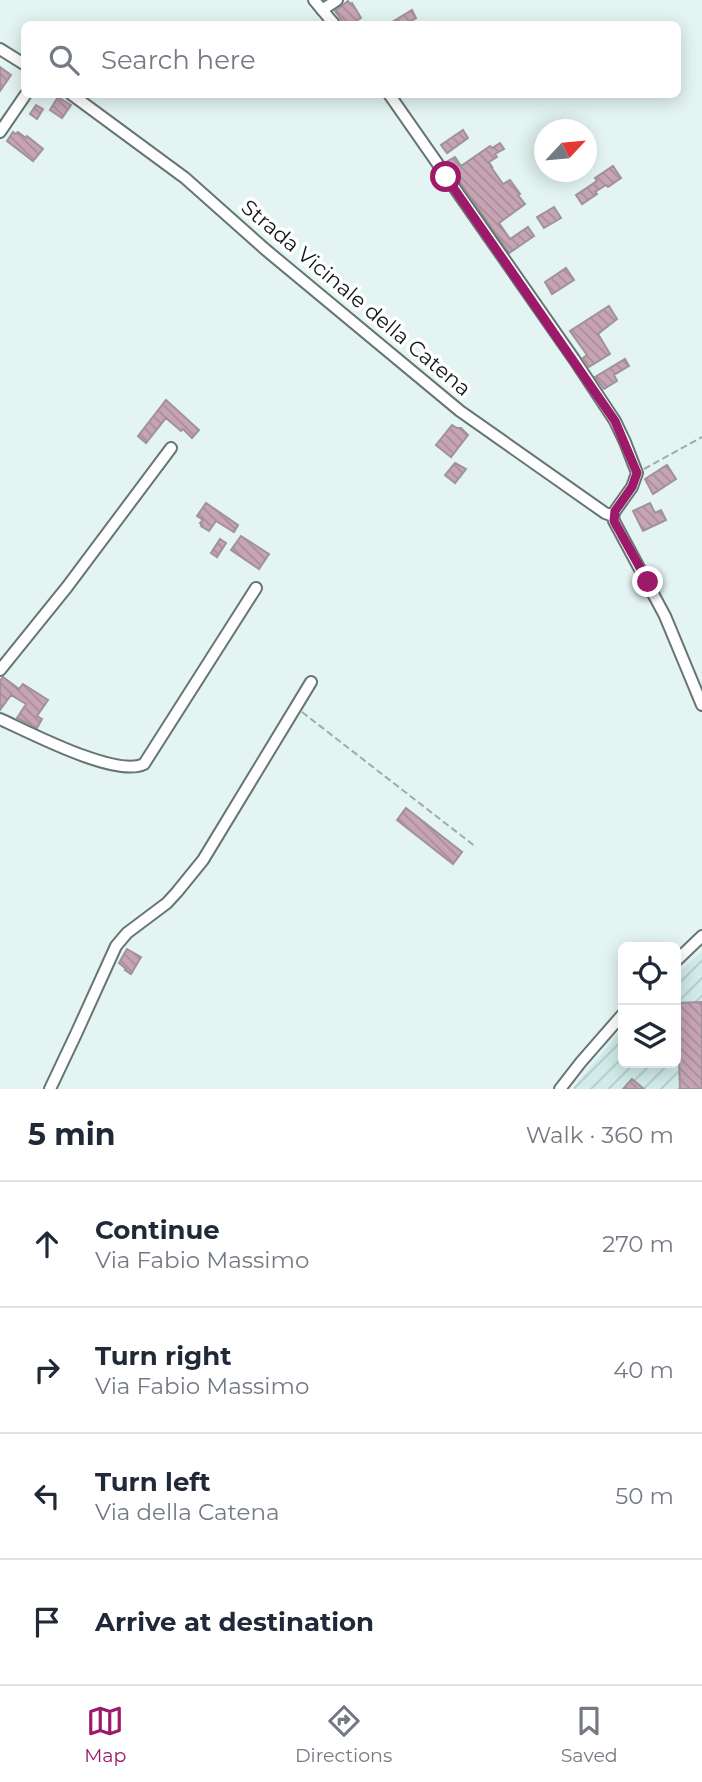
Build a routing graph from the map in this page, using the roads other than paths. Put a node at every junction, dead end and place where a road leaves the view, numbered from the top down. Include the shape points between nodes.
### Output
1 (314, 0) edge
2 (337, 0) edge
3 (322, 10) junction
4 (331, 21) edge
5 (0, 49) edge
6 (21, 62) edge
7 (23, 98) edge
8 (76, 98) edge
9 (392, 98) edge
10 (0, 132) edge
11 (171, 448) dead end
12 (613, 516) junction
13 (256, 588) dead end
14 (0, 670) edge
15 (311, 682) dead end
16 (702, 705) edge
17 (0, 719) edge
18 (702, 936) edge
19 (681, 956) edge
20 (618, 1020) edge
21 (50, 1089) edge
22 (561, 1089) edge

1 - 3 street
2 - 3 street
3 - 4 street
5 - 6 street
7 - 10 street
8 - 12 street, Strada Vicinale della Catena via 185,177 460,411
9 - 12 street via 615,421 637,473
11 - 14 street
12 - 16 street via 671,628
13 - 17 street via 144,764 127,767 99,761
15 - 21 street via 203,860 177,892 112,951
18 - 19 street
20 - 22 street

